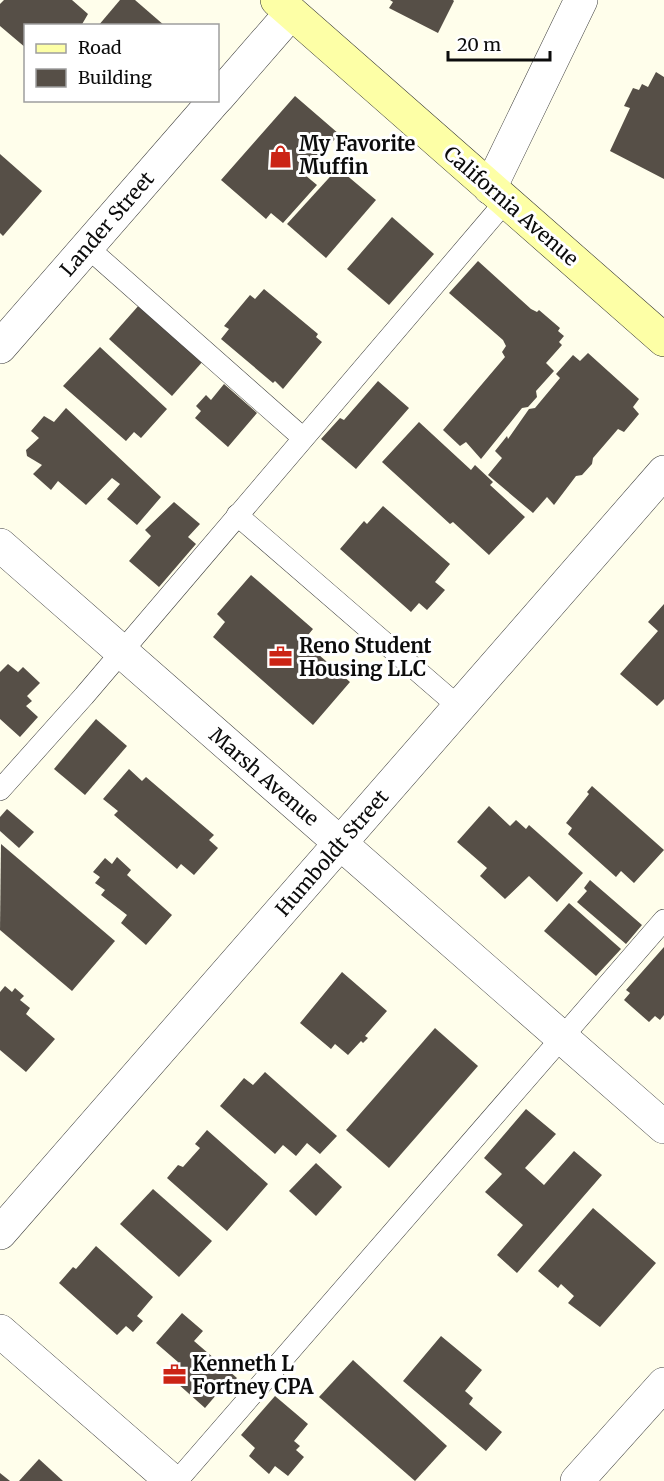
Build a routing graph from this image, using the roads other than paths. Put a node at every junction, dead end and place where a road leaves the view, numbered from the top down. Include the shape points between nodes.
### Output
1 (581, 0) edge
2 (284, 6) edge
3 (219, 95) edge
4 (213, 102) edge
5 (498, 195) junction
6 (87, 247) junction
7 (664, 340) edge
8 (0, 347) edge
9 (303, 438) junction
10 (664, 472) edge
11 (237, 515) junction
12 (0, 545) edge
13 (121, 651) junction
14 (459, 707) junction
15 (0, 790) edge
16 (340, 844) junction
17 (664, 920) edge
18 (562, 1038) junction
19 (664, 1127) edge
20 (0, 1233) edge
21 (0, 1332) edge
22 (664, 1384) edge
23 (172, 1481) edge
24 (177, 1481) edge
25 (577, 1481) edge

1 - 5 street
2 - 3 street, Lander Street
2 - 5 main road, California Avenue
4 - 6 street, Lander Street
5 - 7 main road, California Avenue
5 - 9 lane
6 - 8 street, Lander Street
6 - 9 lane
9 - 11 lane
10 - 14 street, Humboldt Street
11 - 13 lane
11 - 14 lane
12 - 13 street, Marsh Avenue
13 - 15 lane
13 - 16 street, Marsh Avenue
14 - 16 street, Humboldt Street
16 - 18 street, Marsh Avenue
16 - 20 street, Humboldt Street
17 - 18 lane
18 - 19 street, Marsh Avenue
18 - 24 lane
21 - 23 street
22 - 25 street

